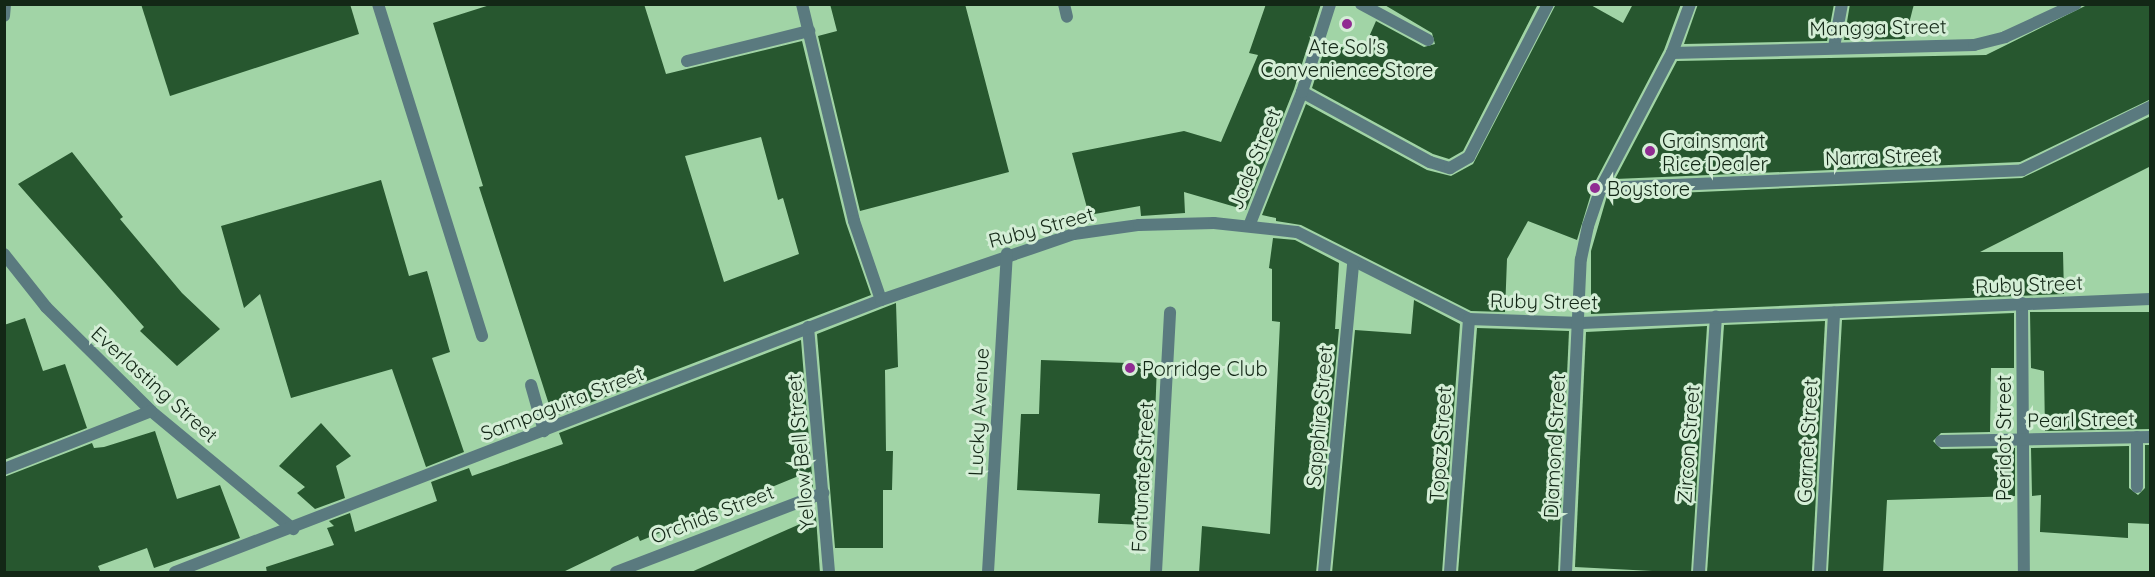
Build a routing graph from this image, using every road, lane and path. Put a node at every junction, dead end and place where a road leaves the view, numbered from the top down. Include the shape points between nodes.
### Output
1 (5, 4) edge
2 (378, 4) edge
3 (802, 4) edge
4 (1330, 4) edge
5 (1361, 4) edge
6 (1548, 4) edge
7 (1690, 4) edge
8 (1842, 4) edge
9 (2066, 6) edge
10 (4, 16) edge
11 (809, 31) junction
12 (1428, 40) dead end
13 (1834, 47) junction
14 (1672, 53) junction
15 (687, 61) dead end
16 (1302, 92) junction
17 (2151, 107) edge
18 (1601, 188) junction
19 (1249, 226) junction
20 (4, 254) edge
21 (1007, 254) junction
22 (1353, 264) junction
23 (964, 270) joint
24 (17, 272) junction
25 (4, 278) edge
26 (2151, 299) edge
27 (880, 300) junction
28 (2022, 303) junction
29 (1170, 312) dead end
30 (1834, 312) junction
31 (1716, 317) junction
32 (1469, 319) junction
33 (1581, 323) junction
34 (808, 327) junction
35 (482, 336) dead end
36 (531, 385) dead end
37 (151, 411) junction
38 (544, 430) junction
39 (2137, 437) junction
40 (2151, 437) edge
41 (2023, 439) junction
42 (1941, 441) dead end
43 (4, 469) edge
44 (2137, 487) dead end
45 (823, 493) junction
46 (293, 529) junction
47 (175, 573) edge
48 (616, 573) edge
49 (829, 573) edge
50 (988, 573) edge
51 (1156, 573) edge
52 (1324, 573) edge
53 (1450, 573) edge
54 (1566, 573) edge
55 (1699, 573) edge
56 (1820, 573) edge
57 (2024, 573) edge

1 - 10 street
2 - 35 street
3 - 11 street
4 - 16 street, Jade Street
5 - 12 street
6 - 16 street via 1469,157 1450,168 1430,162
7 - 14 street, Diamond Street
8 - 13 street
9 - 13 street, Mangga Street via 2005,37 1974,45
11 - 15 street
11 - 27 street via 854,221
13 - 14 street, Mangga Street
14 - 18 street, Diamond Street
16 - 19 street, Jade Street
17 - 18 street, Narra Street via 2022,170
18 - 33 street, Diamond Street via 1581,259
19 - 21 street, Ruby Street via 1139,225 1074,234
19 - 22 street, Ruby Street via 1297,232
20 - 24 street, Everlasting Street
21 - 23 street, Ruby Street
21 - 50 street, Lucky Avenue
22 - 32 street, Ruby Street
22 - 52 street, Sapphire Street
23 - 27 street, Sampaguita Street
24 - 25 street
24 - 37 street, Everlasting Street via 78,340
26 - 28 street, Ruby Street
27 - 34 street, Sampaguita Street
28 - 30 street, Ruby Street
28 - 41 street, Peridot Street
29 - 51 street, Fortunate Street
30 - 31 street, Ruby Street
30 - 56 street, Garnet Street
31 - 33 street, Ruby Street
31 - 55 street, Zircon Street
32 - 33 street, Ruby Street
32 - 53 street, Topaz Street
33 - 54 street, Diamond Street
34 - 38 street, Sampaguita Street
34 - 45 street, Yellow Bell Street
36 - 38 street
37 - 43 street
37 - 46 street, Everlasting Street
38 - 46 street, Sampaguita Street
39 - 40 street, Pearl Street
39 - 41 street, Pearl Street
39 - 44 street
41 - 42 street, Pearl Street
41 - 57 street, Peridot Street
45 - 48 street, Orchids Street
45 - 49 street, Yellow Bell Street
46 - 47 street, Sampaguita Street

